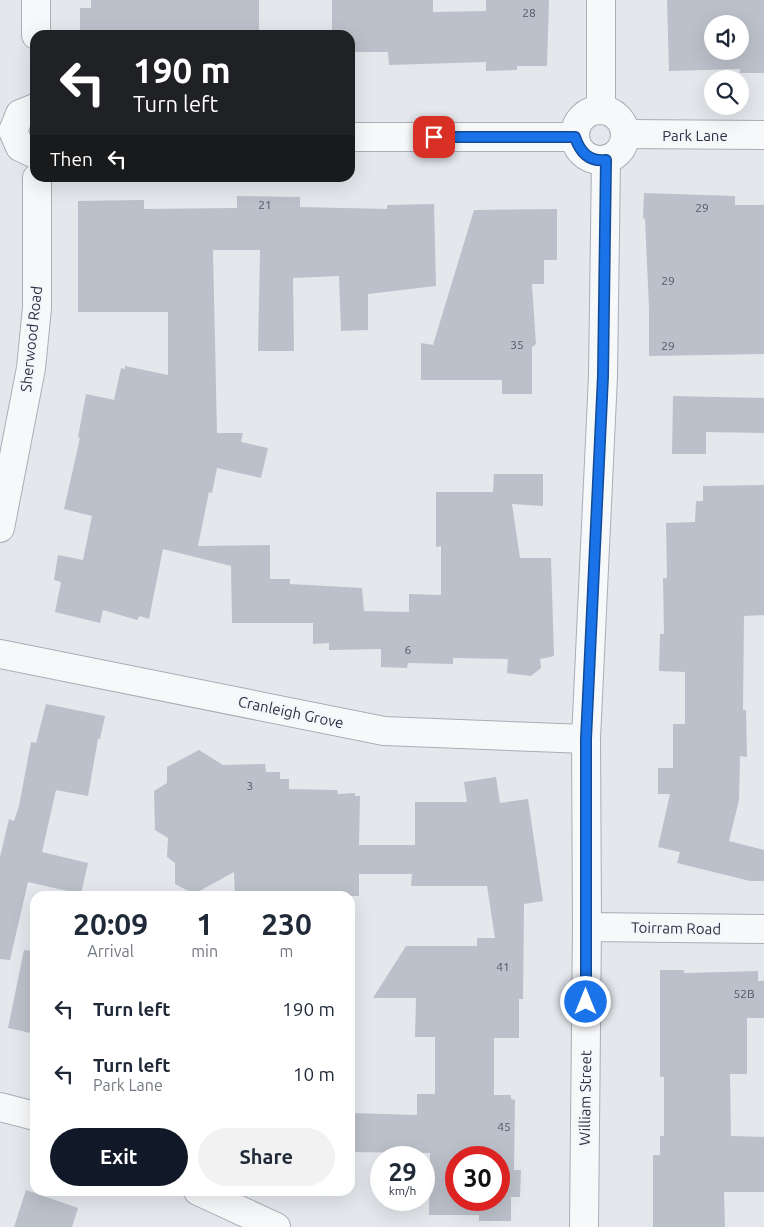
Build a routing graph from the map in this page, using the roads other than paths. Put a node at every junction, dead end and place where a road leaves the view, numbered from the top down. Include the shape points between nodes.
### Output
1 (36, 0) edge
2 (601, 0) edge
3 (36, 30) edge
4 (602, 109) junction
5 (30, 110) edge
6 (7, 131) edge
7 (626, 134) junction
8 (764, 135) edge
9 (355, 137) edge
10 (575, 137) junction
11 (30, 152) edge
12 (606, 160) junction
13 (37, 182) edge
14 (0, 528) edge
15 (0, 654) edge
16 (586, 739) junction
17 (587, 927) junction
18 (764, 929) edge
19 (0, 1107) edge
20 (30, 1115) edge
21 (209, 1196) edge
22 (276, 1227) edge
23 (584, 1227) edge

1 - 3 street
2 - 4 street
4 - 7 street via 618,116
4 - 10 street via 586,114 580,120
5 - 6 street via 20,114
6 - 11 street via 20,147
7 - 8 street, Park Lane
7 - 12 street via 620,151
9 - 10 street
10 - 12 street via 584,154 591,159
12 - 16 street, William Street via 603,376
13 - 14 street, Sherwood Road via 37,308 32,368
15 - 16 street, Cranleigh Grove via 384,731
16 - 17 street, William Street
17 - 18 street, Toirram Road
17 - 23 street, William Street
19 - 20 street
21 - 22 street

